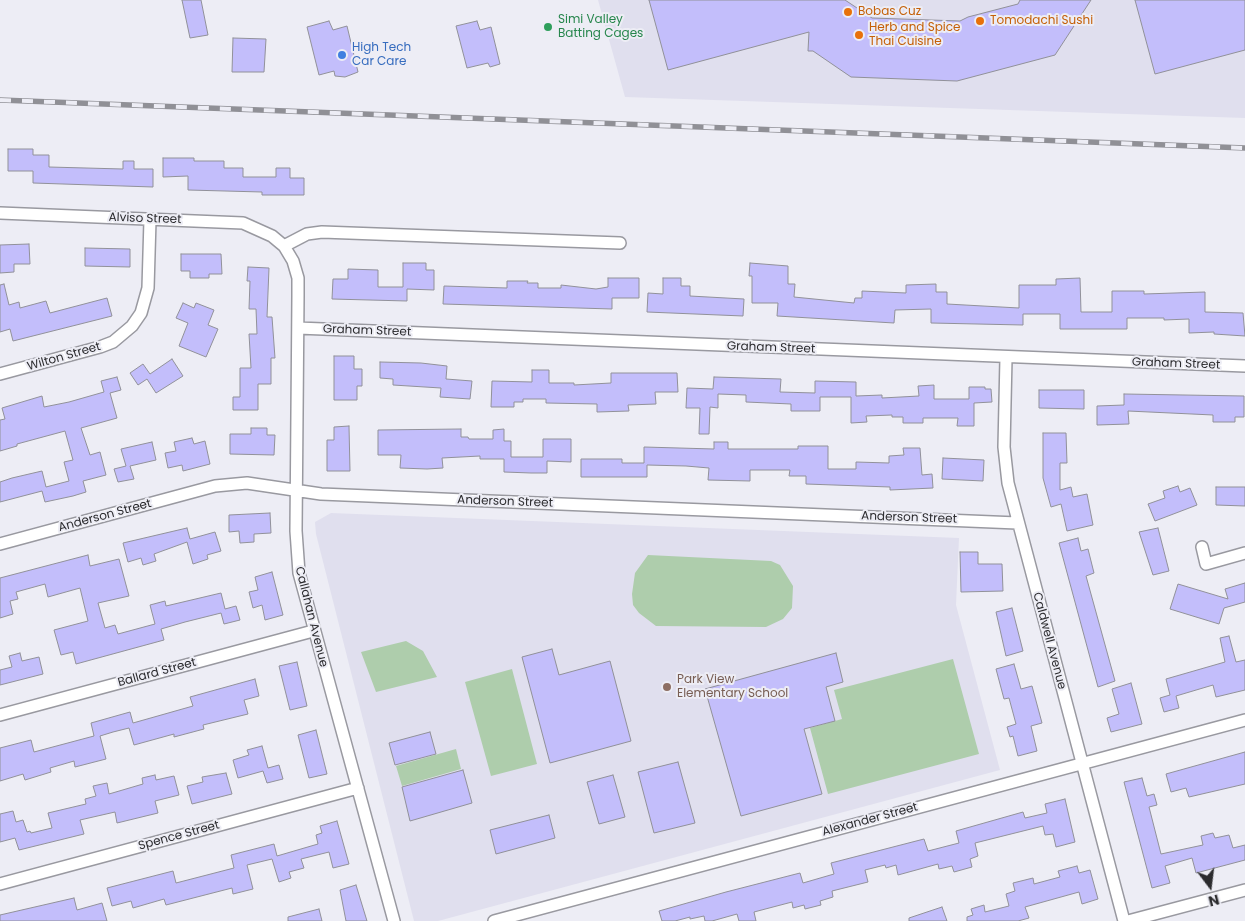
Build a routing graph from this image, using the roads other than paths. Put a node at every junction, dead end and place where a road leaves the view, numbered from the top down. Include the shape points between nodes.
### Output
1 (0, 213) edge
2 (150, 220) junction
3 (620, 243) dead end
4 (284, 246) junction
5 (298, 328) junction
6 (1006, 358) junction
7 (1245, 366) edge
8 (0, 374) edge
9 (296, 491) junction
10 (1017, 522) junction
11 (0, 544) edge
12 (1202, 547) dead end
13 (1245, 553) edge
14 (313, 631) junction
15 (0, 715) edge
16 (1245, 720) edge
17 (1082, 763) junction
18 (358, 788) junction
19 (0, 884) edge
20 (1245, 890) edge
21 (394, 921) edge
22 (494, 921) edge
23 (1126, 921) edge

1 - 2 street, Alviso Street
2 - 4 street, Alviso Street via 243,223 265,232
2 - 8 street, Wilton Street via 146,295 141,313 132,326 113,342 100,347
3 - 4 street via 322,232 307,234
4 - 5 street, Callahan Avenue via 298,278
5 - 6 street, Graham Street
5 - 9 street, Callahan Avenue
6 - 7 street, Graham Street
6 - 10 street, Caldwell Avenue via 1004,447
9 - 10 street, Anderson Street
9 - 11 street, Anderson Street via 247,483 216,486
9 - 14 street, Callahan Avenue via 298,573
10 - 17 street, Caldwell Avenue
12 - 13 street via 1206,564
14 - 15 street, Ballard Street
14 - 18 street, Callahan Avenue
16 - 17 street, Alexander Street
17 - 22 street, Alexander Street
17 - 23 street, Caldwell Avenue
18 - 19 street, Spence Street
18 - 21 street, Callahan Avenue
20 - 23 street

